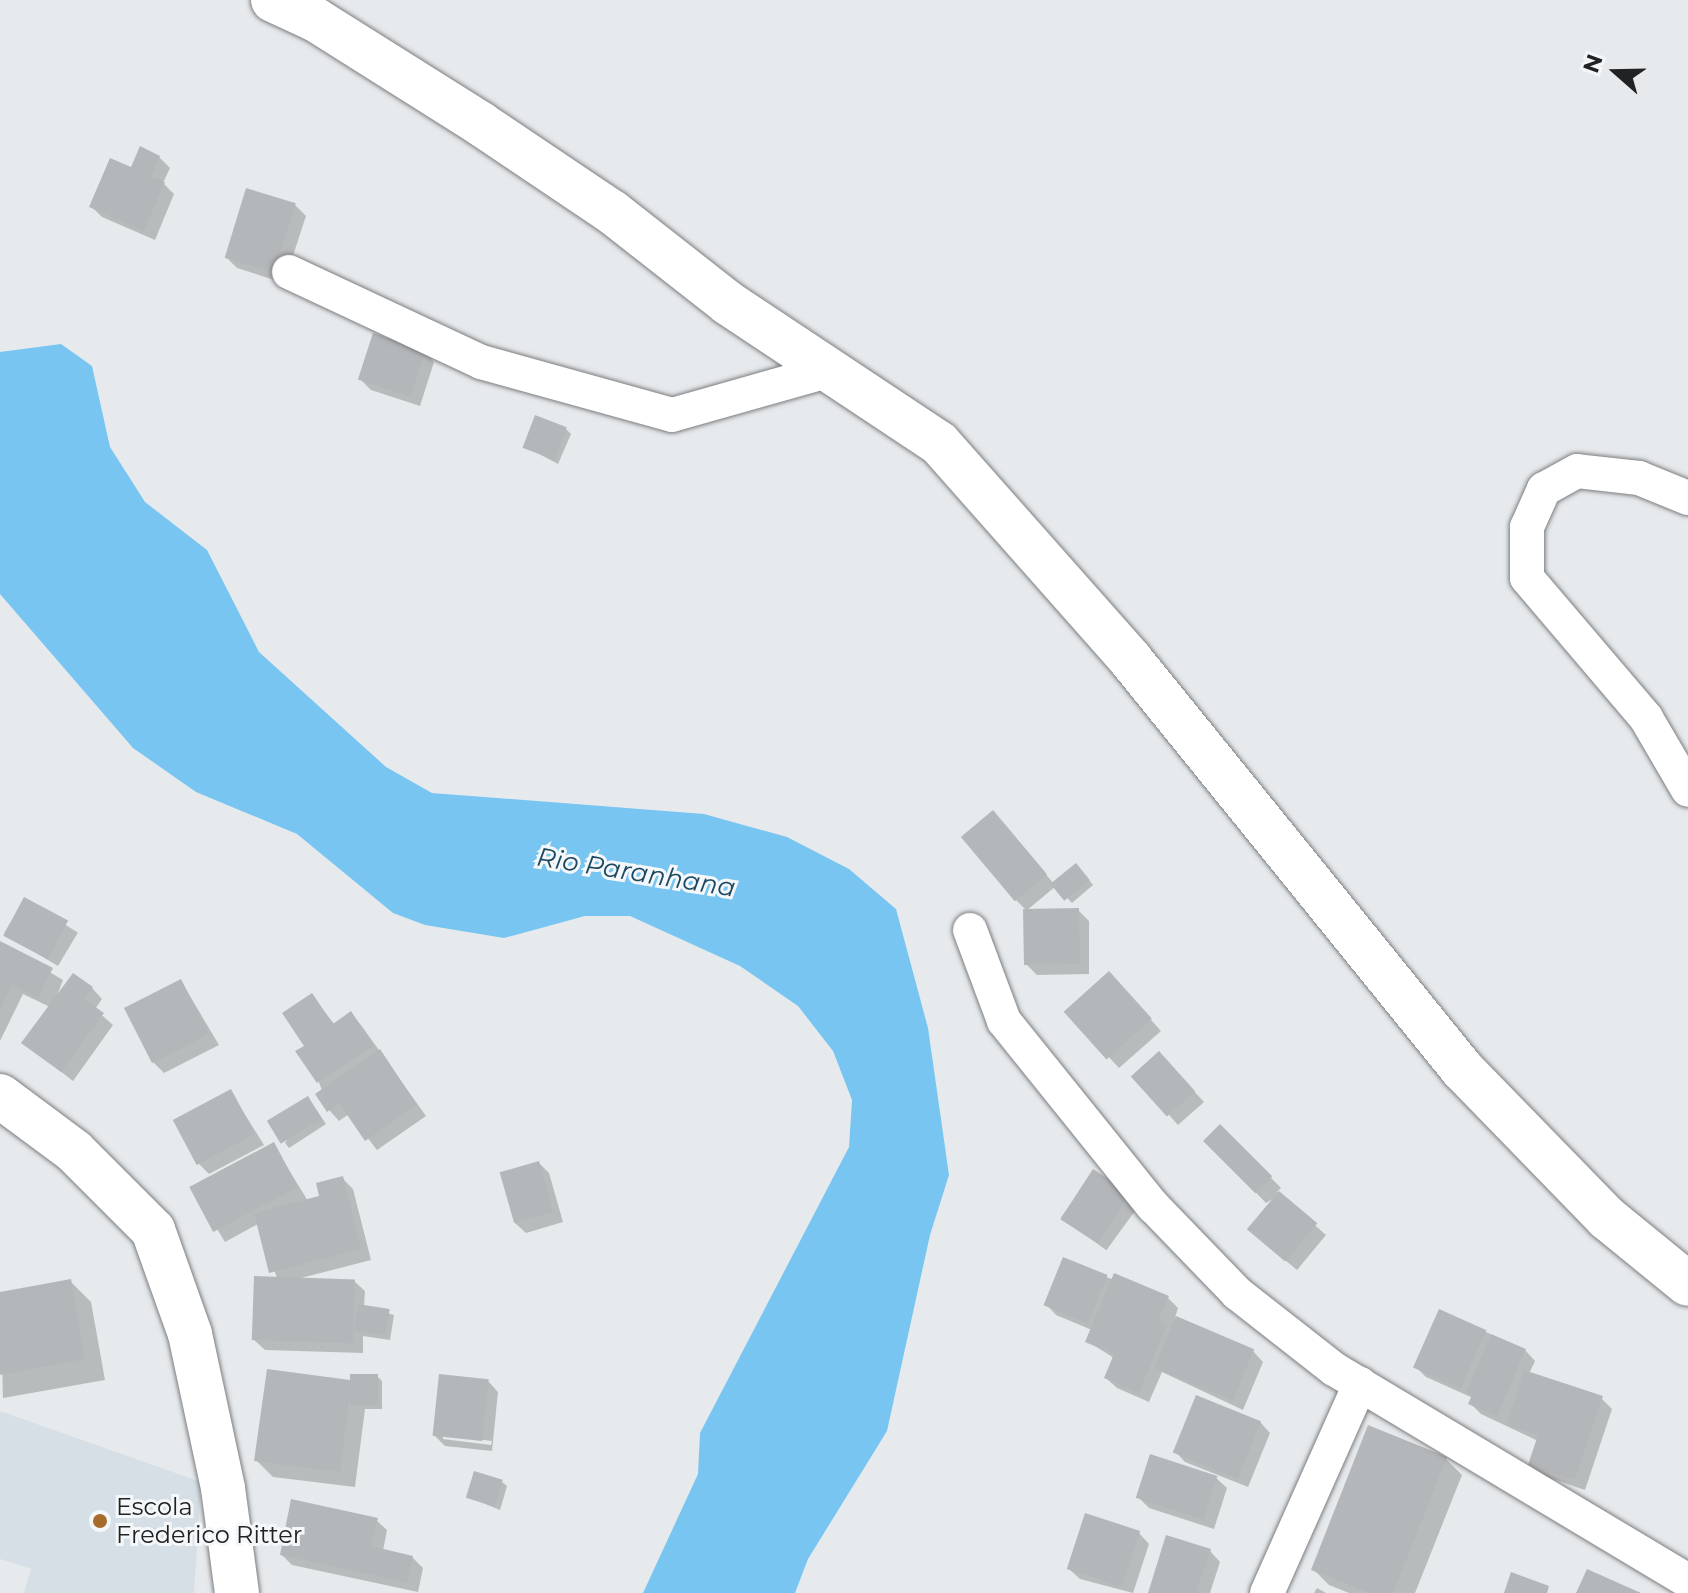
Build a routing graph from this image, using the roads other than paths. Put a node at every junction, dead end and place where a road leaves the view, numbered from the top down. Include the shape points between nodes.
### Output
1 (273, 0) edge
2 (289, 272) dead end
3 (828, 371) junction
4 (1688, 498) edge
5 (1688, 790) edge
6 (970, 930) dead end
7 (0, 1096) edge
8 (1688, 1284) edge
9 (1360, 1384) junction
10 (1688, 1581) edge
11 (237, 1593) edge
12 (1267, 1593) edge

1 - 3 main road via 316,20 481,124 612,212 728,303
2 - 3 street via 481,362 672,415
3 - 8 main road via 939,443 1130,659 1462,1069 1607,1218
4 - 5 street via 1639,478 1577,471 1544,489 1527,527 1527,578 1646,718
6 - 9 street via 1004,1021 1153,1206 1237,1293
7 - 11 main road via 74,1151 153,1230 190,1334 223,1488
9 - 10 street
9 - 12 street

